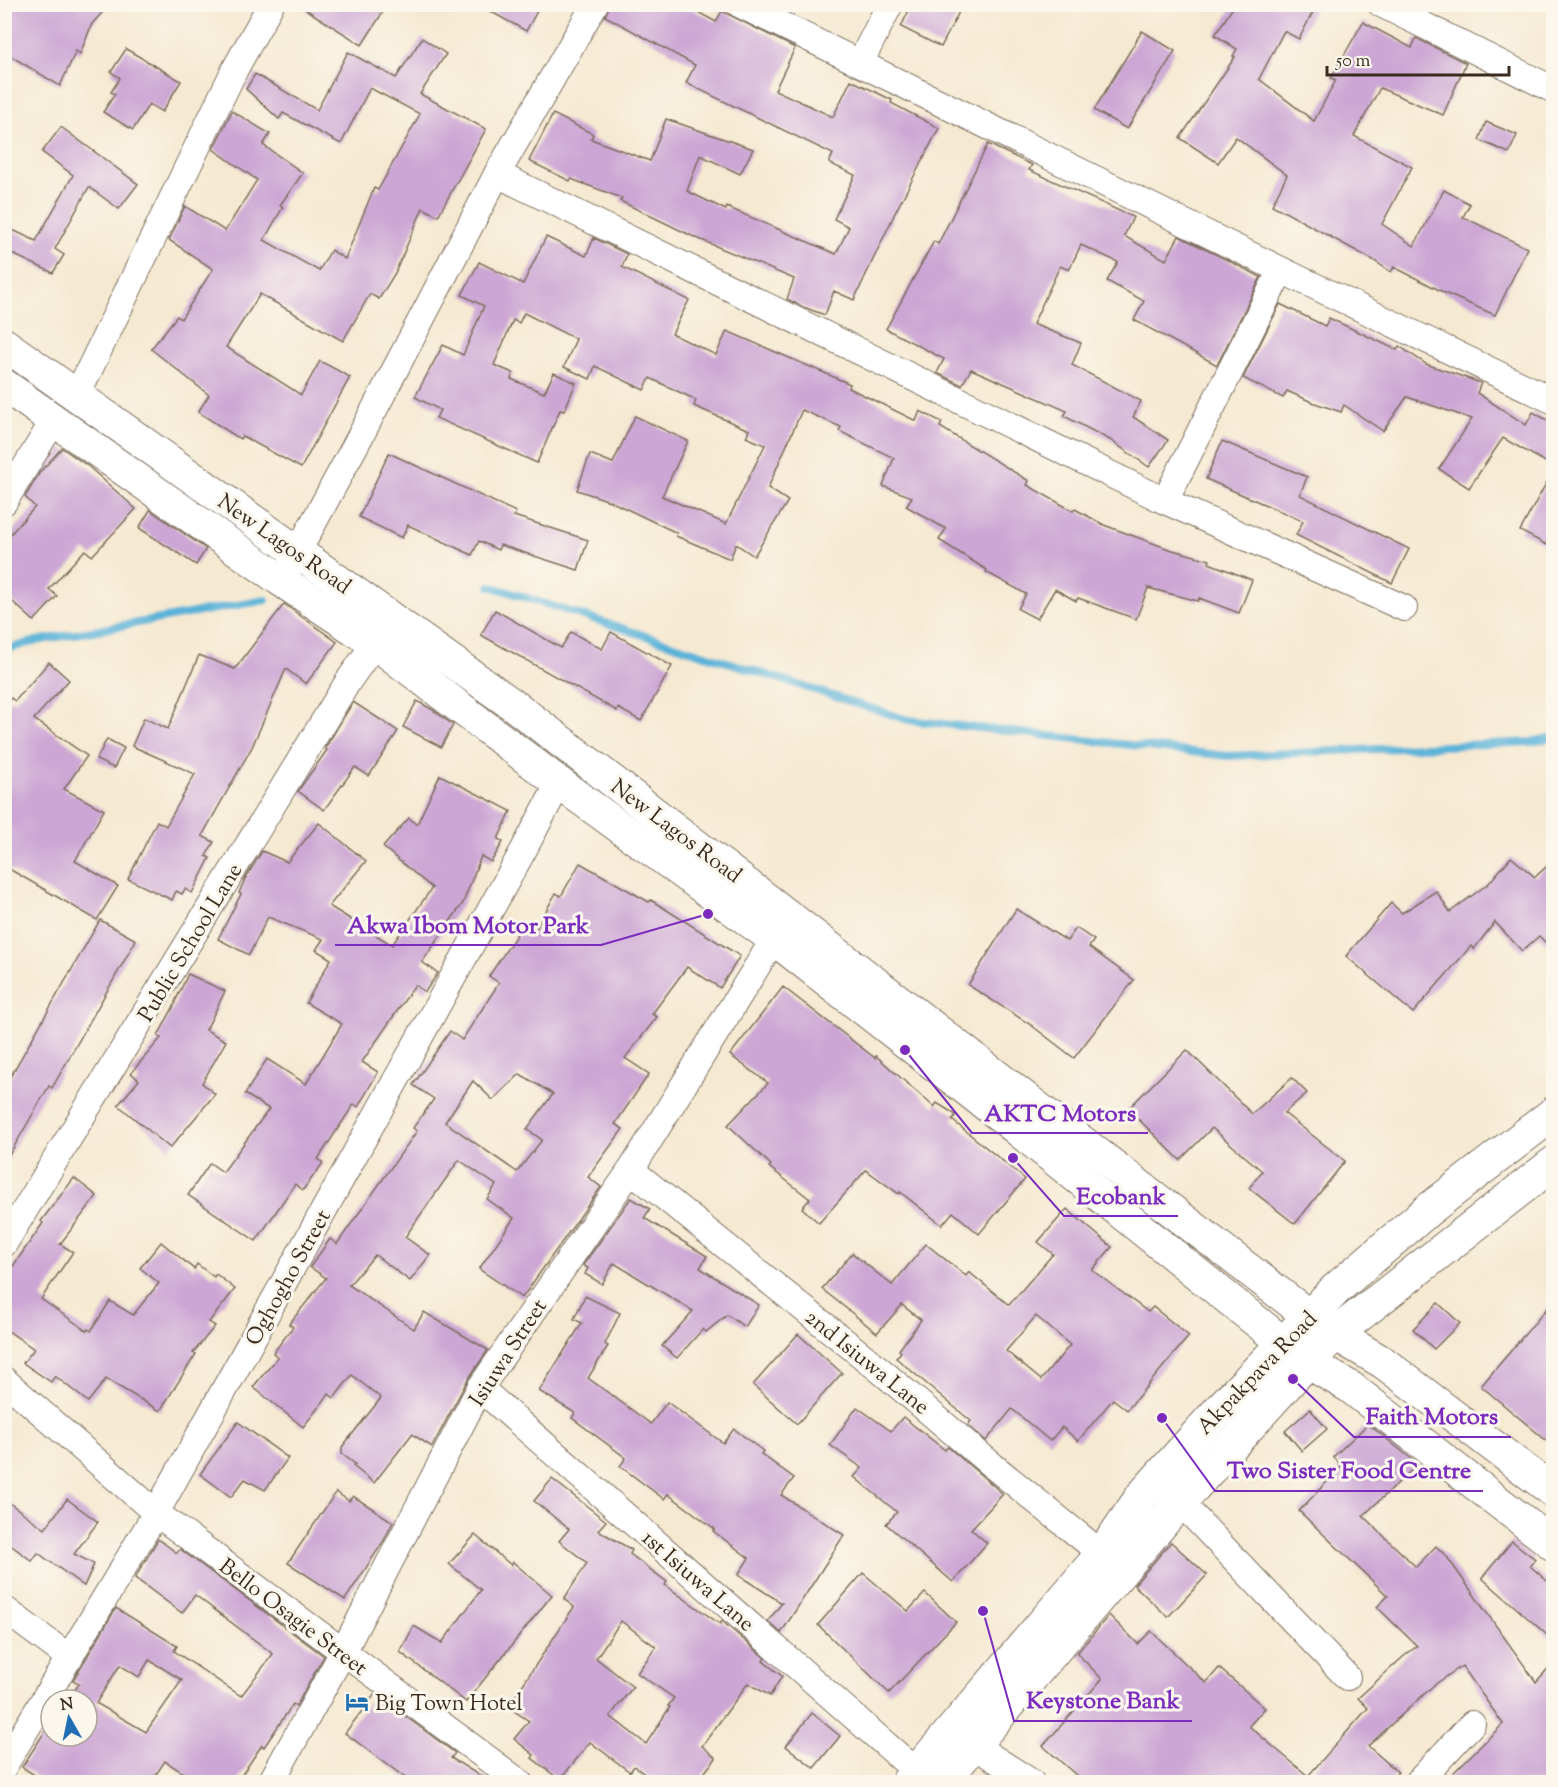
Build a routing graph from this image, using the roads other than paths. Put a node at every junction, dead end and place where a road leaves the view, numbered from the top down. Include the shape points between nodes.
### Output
1 (271, 4) edge
2 (595, 4) edge
3 (740, 4) edge
4 (890, 4) edge
5 (1381, 4) edge
6 (860, 63) junction
7 (1554, 90) edge
8 (497, 174) junction
9 (1281, 270) junction
10 (4, 344) edge
11 (4, 386) edge
12 (77, 395) junction
13 (1554, 401) edge
14 (54, 420) junction
15 (1165, 501) junction
16 (4, 502) edge
17 (297, 552) junction
18 (282, 581) junction
19 (1404, 608) dead end
20 (375, 643) junction
21 (559, 783) junction
22 (774, 939) junction
23 (1554, 1113) edge
24 (1554, 1163) edge
25 (631, 1170) junction
26 (4, 1244) edge
27 (1322, 1325) junction
28 (1296, 1352) junction
29 (4, 1380) edge
30 (480, 1388) junction
31 (1554, 1492) edge
32 (1180, 1502) junction
33 (156, 1513) junction
34 (1554, 1545) edge
35 (1102, 1554) junction
36 (4, 1609) edge
37 (343, 1652) junction
38 (70, 1658) junction
39 (1347, 1677) dead end
40 (1472, 1724) dead end
41 (973, 1745) junction
42 (4, 1766) edge
43 (923, 1779) edge
44 (271, 1782) edge
45 (519, 1782) edge
46 (1031, 1782) edge
47 (1418, 1782) edge

1 - 12 street
2 - 8 street
3 - 6 street
4 - 6 street
5 - 7 street
6 - 9 street
8 - 15 street
8 - 17 street
9 - 13 street
9 - 15 street
10 - 12 main road, New Lagos Road
11 - 14 main road, New Lagos Road
12 - 17 main road, New Lagos Road
14 - 16 street
14 - 18 main road, New Lagos Road
15 - 19 street
17 - 18 street
17 - 27 main road, New Lagos Road via 516,707
18 - 20 main road, New Lagos Road
20 - 21 main road, New Lagos Road
20 - 26 street, Public School Lane
21 - 22 main road, New Lagos Road
21 - 33 street, Oghogho Street
22 - 25 street, Isiuwa Street
22 - 28 main road, New Lagos Road
23 - 27 highway, Akpakpava Road via 1428,1210 1336,1288
24 - 27 highway, Akpakpava Road
25 - 30 street, Isiuwa Street
25 - 35 street, 2nd Isiuwa Lane
27 - 28 highway, Akpakpava Road
27 - 31 main road, New Lagos Road via 1384,1364
28 - 32 highway, Akpakpava Road
28 - 34 main road, New Lagos Road via 1350,1388
28 - 35 highway, Akpakpava Road via 1221,1408 1142,1496
29 - 33 street
30 - 37 street, Isiuwa Street
30 - 43 street, 1st Isiuwa Lane
32 - 39 street
32 - 41 highway, Akpakpava Road
33 - 37 street, Bello Osagie Street
33 - 38 street, Oghogho Street
35 - 43 highway, Akpakpava Road
36 - 38 street
37 - 44 street, Isiuwa Street
37 - 45 street, Bello Osagie Street
38 - 42 street, Oghogho Street
40 - 47 street
41 - 43 highway, Akpakpava Road
41 - 46 street

